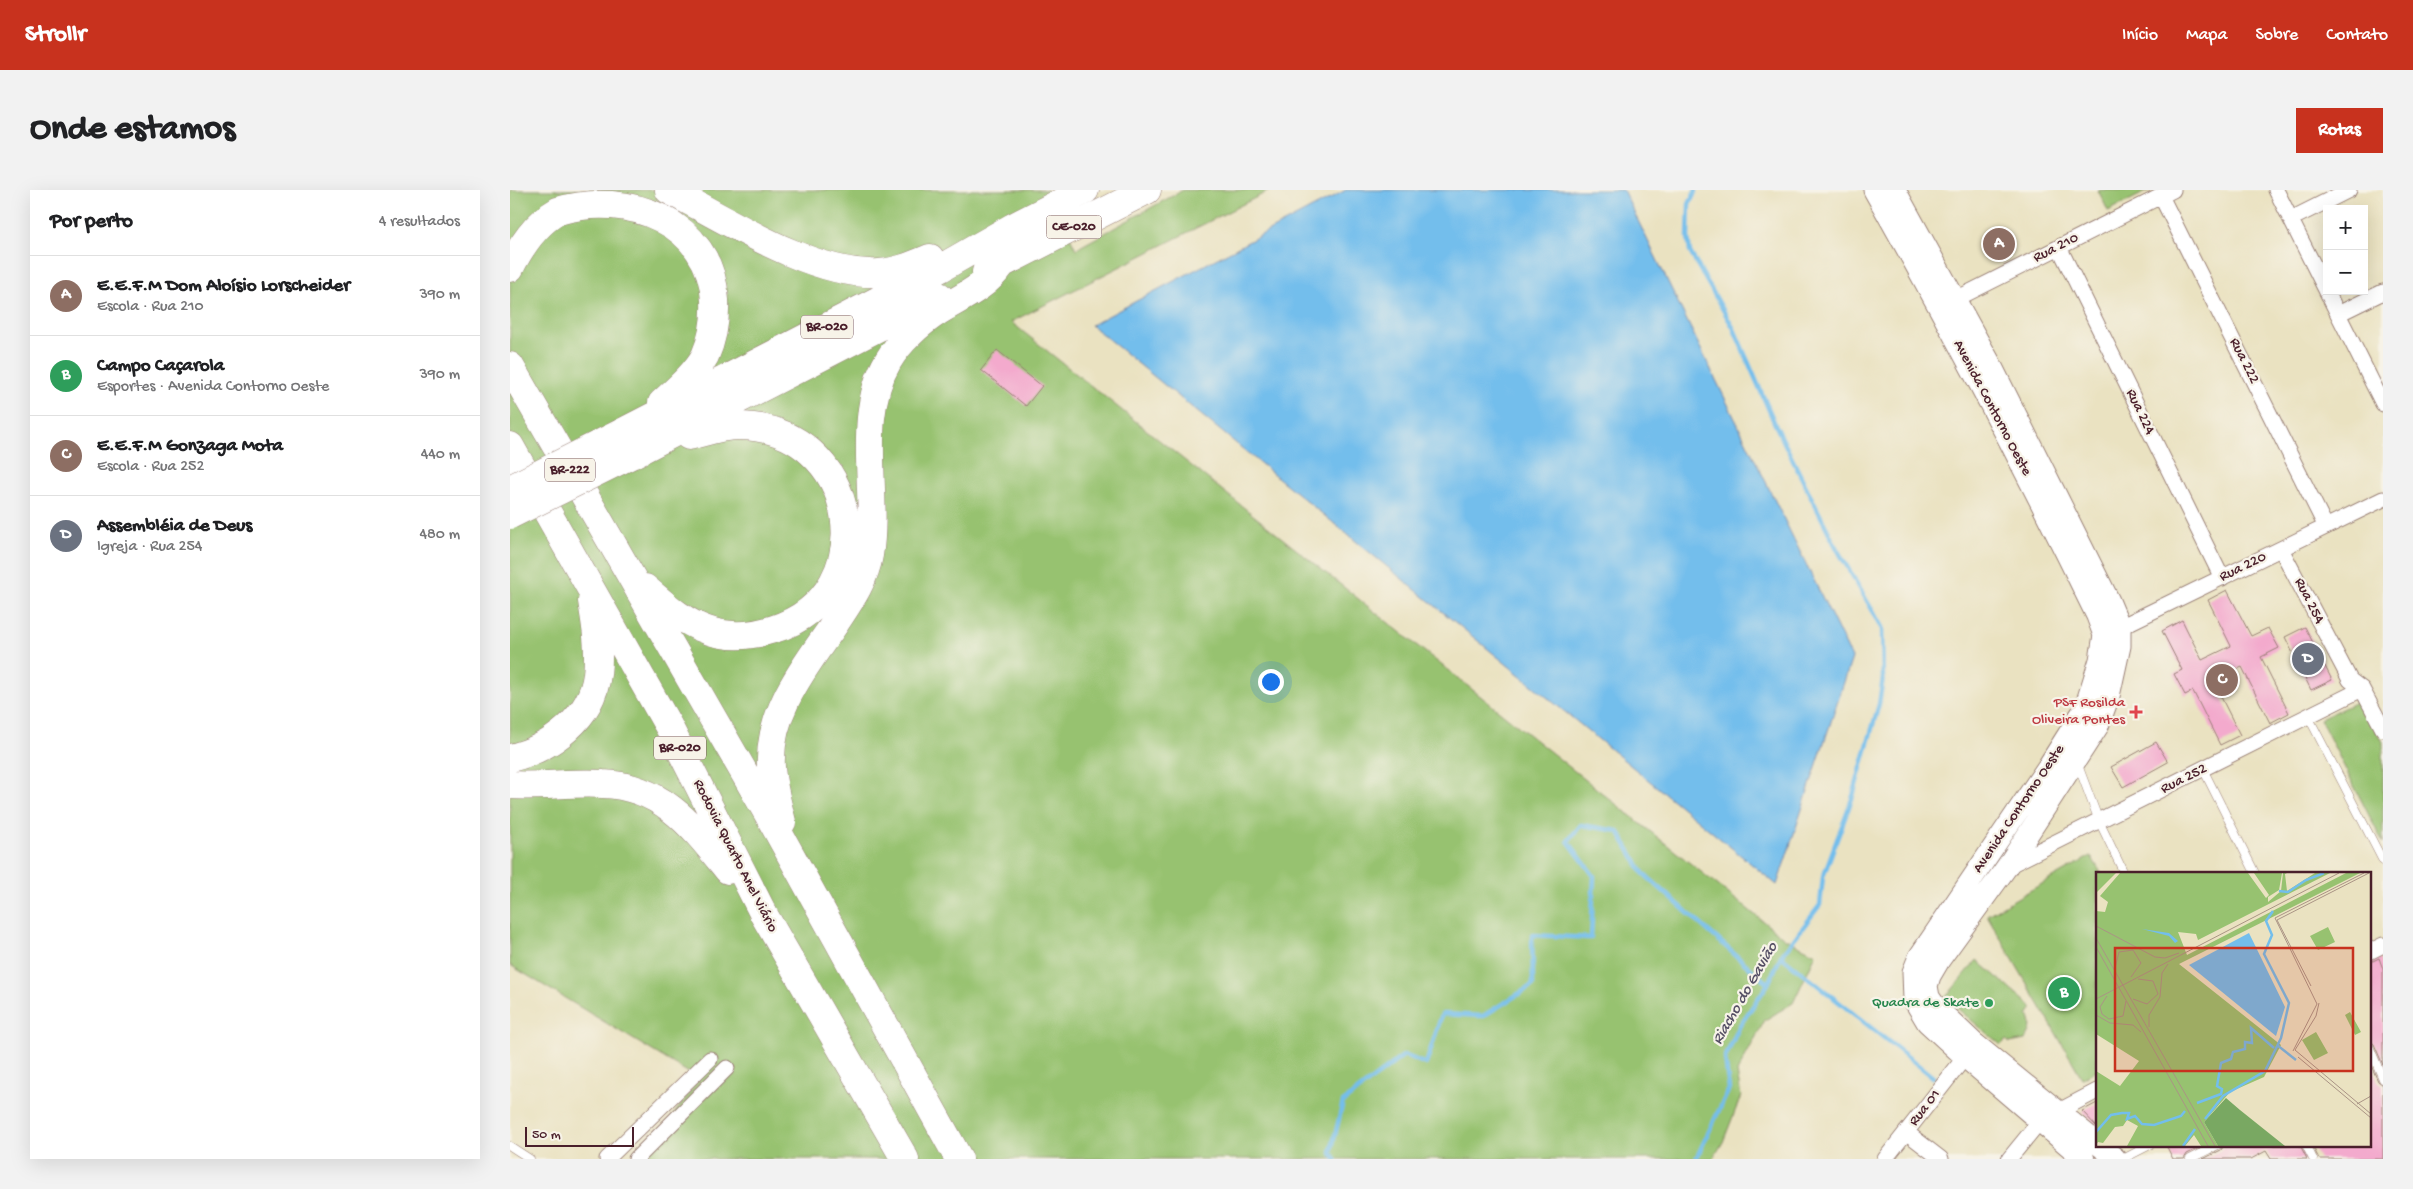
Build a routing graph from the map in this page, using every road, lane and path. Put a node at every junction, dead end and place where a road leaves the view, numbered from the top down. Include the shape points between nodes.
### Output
1 (669, 190) edge
2 (1085, 190) edge
3 (1147, 190) edge
4 (1874, 190) edge
5 (1895, 190) edge
6 (2276, 190) edge
7 (2349, 190) edge
8 (2167, 193) edge
9 (2291, 219) junction
10 (1013, 227) junction
11 (2059, 247) junction
12 (1002, 264) junction
13 (510, 268) edge
14 (2383, 292) edge
15 (1948, 303) junction
16 (2338, 314) junction
17 (510, 366) edge
18 (2383, 404) edge
19 (632, 441) junction
20 (510, 446) edge
21 (510, 489) edge
22 (2383, 499) edge
23 (510, 516) edge
24 (2326, 527) junction
25 (2282, 549) junction
26 (630, 575) junction
27 (2222, 578) junction
28 (589, 585) junction
29 (2112, 631) junction
30 (2362, 689) junction
31 (2308, 716) junction
32 (2383, 729) edge
33 (510, 758) edge
34 (2076, 760) junction
35 (2203, 769) junction
36 (510, 785) edge
37 (2098, 822) junction
38 (788, 848) junction
39 (2383, 861) edge
40 (2006, 868) junction
41 (2123, 872) edge
42 (2255, 872) edge
43 (764, 914) junction
44 (2383, 945) edge
45 (2370, 952) edge
46 (1921, 999) junction
47 (2370, 1048) edge
48 (1965, 1058) junction
49 (710, 1059) dead end
50 (727, 1068) dead end
51 (2383, 1078) edge
52 (2096, 1092) edge
53 (2048, 1116) junction
54 (1906, 1132) junction
55 (510, 1146) edge
56 (2094, 1146) edge
57 (2148, 1146) edge
58 (2216, 1146) edge
59 (2306, 1146) edge
60 (530, 1159) edge
61 (606, 1159) edge
62 (636, 1159) edge
63 (904, 1159) edge
64 (959, 1159) edge
65 (1885, 1159) edge
66 (1941, 1159) edge
67 (2009, 1159) edge
68 (2116, 1159) edge
69 (2123, 1159) edge
70 (2190, 1159) edge
71 (2313, 1159) edge

1 - 10 highway via 797,256 852,272 879,273 904,269
2 - 10 highway, CE-020
3 - 12 highway, CE-020
4 - 15 street, Avenida Contorno Oeste
5 - 15 street, Avenida Contorno Oeste
6 - 9 street
7 - 9 street
8 - 11 street, Rua 210
8 - 24 street, Rua 222
9 - 16 street
10 - 19 highway, BR-020
11 - 15 street, Rua 210
11 - 27 street, Rua 224
12 - 19 highway, BR-020 via 744,395
12 - 38 highway via 994,276 937,312 901,344 888,362 878,386 871,426 872,530 869,557 856,593 786,698 776,721 771,768
13 - 19 highway via 519,248 538,226 558,212 607,198 655,207 683,228 707,262 714,283 713,337 704,358 687,380
14 - 16 street
15 - 29 street, Avenida Contorno Oeste via 2097,616
16 - 18 street
17 - 26 highway, BR-222
19 - 21 highway, BR-020, bridge
19 - 23 highway, BR-020, bridge
19 - 26 highway via 737,426 785,434 811,449 832,476 844,513 844,551 838,573 827,592 807,614 759,634 730,636 707,631 672,611
20 - 28 highway, Rodovia Quarto Anel Viário / BR-020
22 - 24 street, Rua 220
24 - 25 street, Rua 220
25 - 27 street, Rua 220
25 - 30 street, Rua 254 via 2350,680
26 - 38 highway, BR-020
27 - 29 street, Rua 220
28 - 33 highway via 598,654 597,676 589,700 570,728 538,748
28 - 43 highway, Rodovia Quarto Anel Viário / BR-020 via 669,727
29 - 34 street, Avenida Contorno Oeste via 2119,659 2109,696 2098,726
29 - 46 street, Avenida Contorno Oeste via 2085,708 2048,768 1919,956 1913,972
30 - 31 street, Rua 252
30 - 32 street, Rua 254
31 - 35 street, Rua 252
31 - 39 lane
34 - 37 lane
34 - 40 street, Avenida Contorno Oeste
35 - 37 street, Rua 252
35 - 42 lane
36 - 43 highway via 604,784 631,788 652,796 683,818 706,842
37 - 40 street, Rua 252
37 - 41 lane
38 - 64 highway, BR-020
40 - 46 street, Avenida Contorno Oeste via 1930,976
43 - 63 highway, Rodovia Quarto Anel Viário / BR-020
44 - 45 street
46 - 48 street, Avenida Contorno Oeste via 1927,1022
46 - 53 street, Avenida Contorno Oeste via 1936,1007
47 - 51 lane
48 - 53 street, Avenida Contorno Oeste
48 - 54 street, Rua 01
49 - 61 street
50 - 62 street
52 - 53 street
53 - 56 street, Avenida Contorno Oeste
53 - 67 street
54 - 65 street, Rua 01
54 - 66 street
55 - 60 lane
56 - 68 street, Avenida Contorno Oeste
57 - 69 lane
58 - 70 lane
59 - 71 lane

